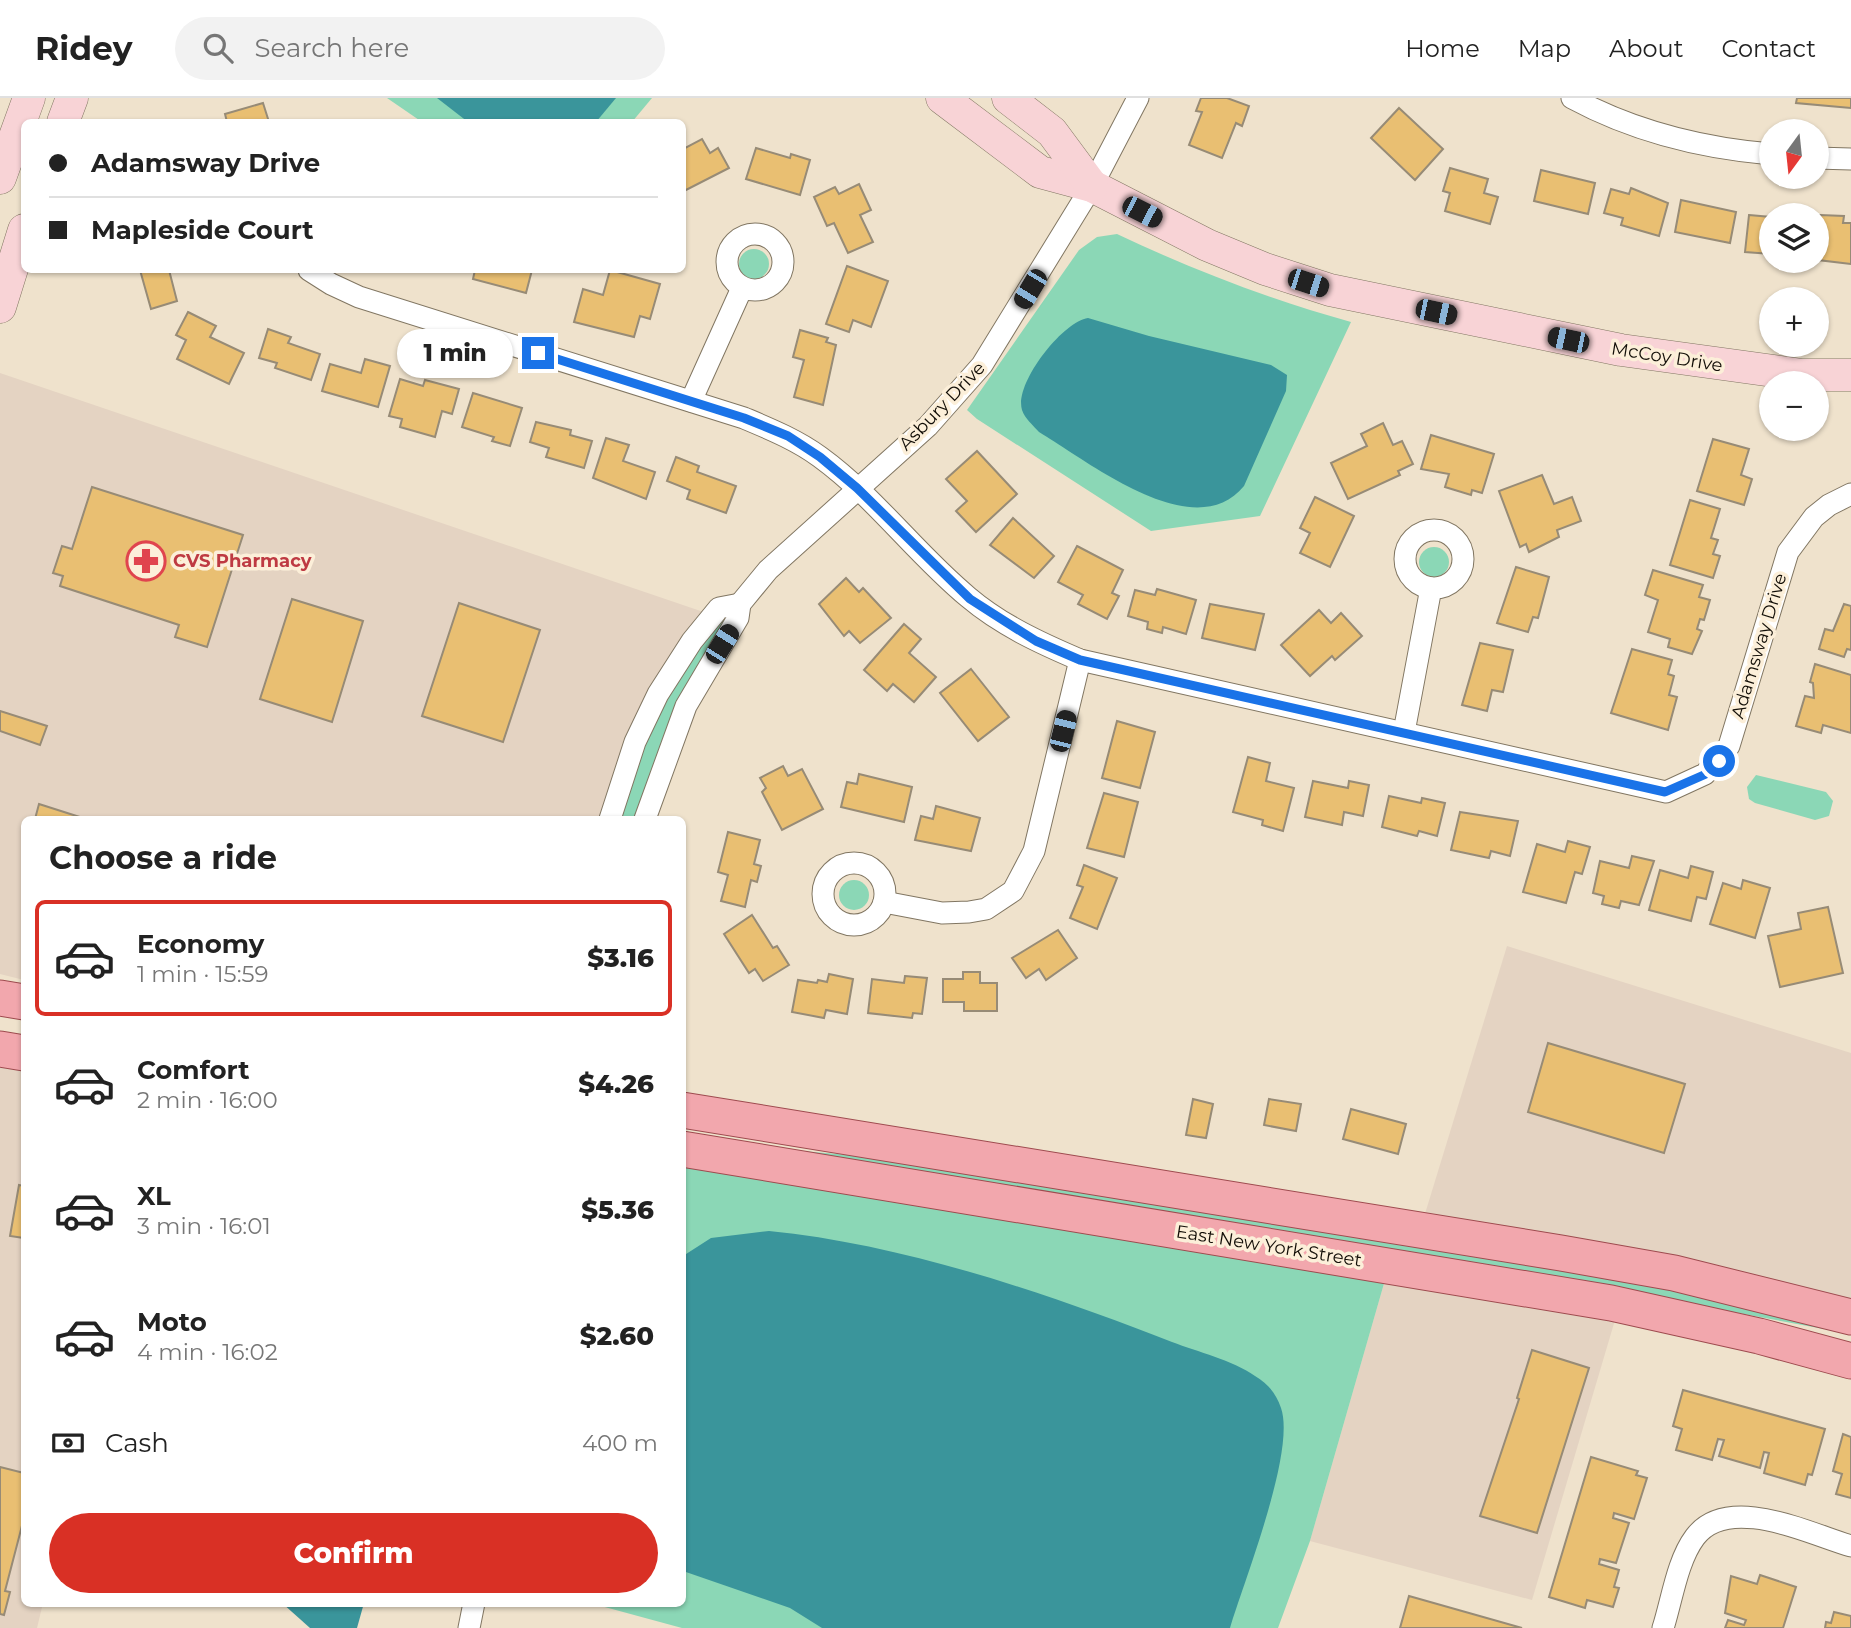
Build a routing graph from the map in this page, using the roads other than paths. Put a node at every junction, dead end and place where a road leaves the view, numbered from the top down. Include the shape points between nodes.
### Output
1 (29, 98) edge
2 (72, 98) edge
3 (942, 98) edge
4 (1008, 98) edge
5 (1138, 98) edge
6 (1572, 98) edge
7 (21, 119) edge
8 (64, 119) edge
9 (21, 120) edge
10 (1759, 152) edge
11 (1829, 158) edge
12 (1851, 159) edge
13 (0, 178) edge
14 (1092, 186) junction
15 (21, 240) edge
16 (315, 273) edge
17 (742, 288) dead end
18 (0, 307) edge
19 (1851, 375) edge
20 (691, 401) junction
21 (857, 488) junction
22 (1851, 494) edge
23 (1431, 589) dead end
24 (740, 604) junction
25 (1080, 660) junction
26 (1404, 732) junction
27 (611, 816) edge
28 (646, 816) edge
29 (884, 902) dead end
30 (0, 999) edge
31 (21, 1002) edge
32 (0, 1049) edge
33 (21, 1052) edge
34 (686, 1111) edge
35 (686, 1150) edge
36 (1851, 1317) edge
37 (1851, 1361) edge
38 (1851, 1546) edge
39 (473, 1607) edge
40 (469, 1628) edge
41 (1663, 1628) edge

1 - 7 street
2 - 8 street
3 - 14 street, McCoy Drive via 1040,172
4 - 14 street, McCoy Drive via 1052,132
5 - 14 street, Asbury Drive
6 - 10 street via 1607,117 1655,134
9 - 13 street
11 - 12 street
14 - 19 street, McCoy Drive via 1207,245 1265,270 1330,290 1621,351 1802,375
14 - 21 street, Asbury Drive via 982,365 928,426
15 - 18 street
16 - 20 street via 359,297
17 - 20 street
20 - 21 street via 788,436
21 - 24 street, Asbury Drive via 768,570
21 - 25 street via 970,599 1026,635
22 - 26 street, Adamsway Drive via 1814,517 1788,552 1729,746 1706,774 1665,792
23 - 26 street
24 - 27 street, Asbury Drive via 719,608 658,694 635,742
24 - 28 street, Asbury Drive via 738,618 686,706
25 - 26 street
25 - 29 street via 1034,851 1013,891 986,909 969,912 942,913
30 - 31 main road
32 - 33 main road
34 - 36 main road via 1674,1273
35 - 37 main road, East New York Street via 1611,1304
38 - 41 street via 1751,1516 1715,1522 1696,1536 1685,1558
39 - 40 street

